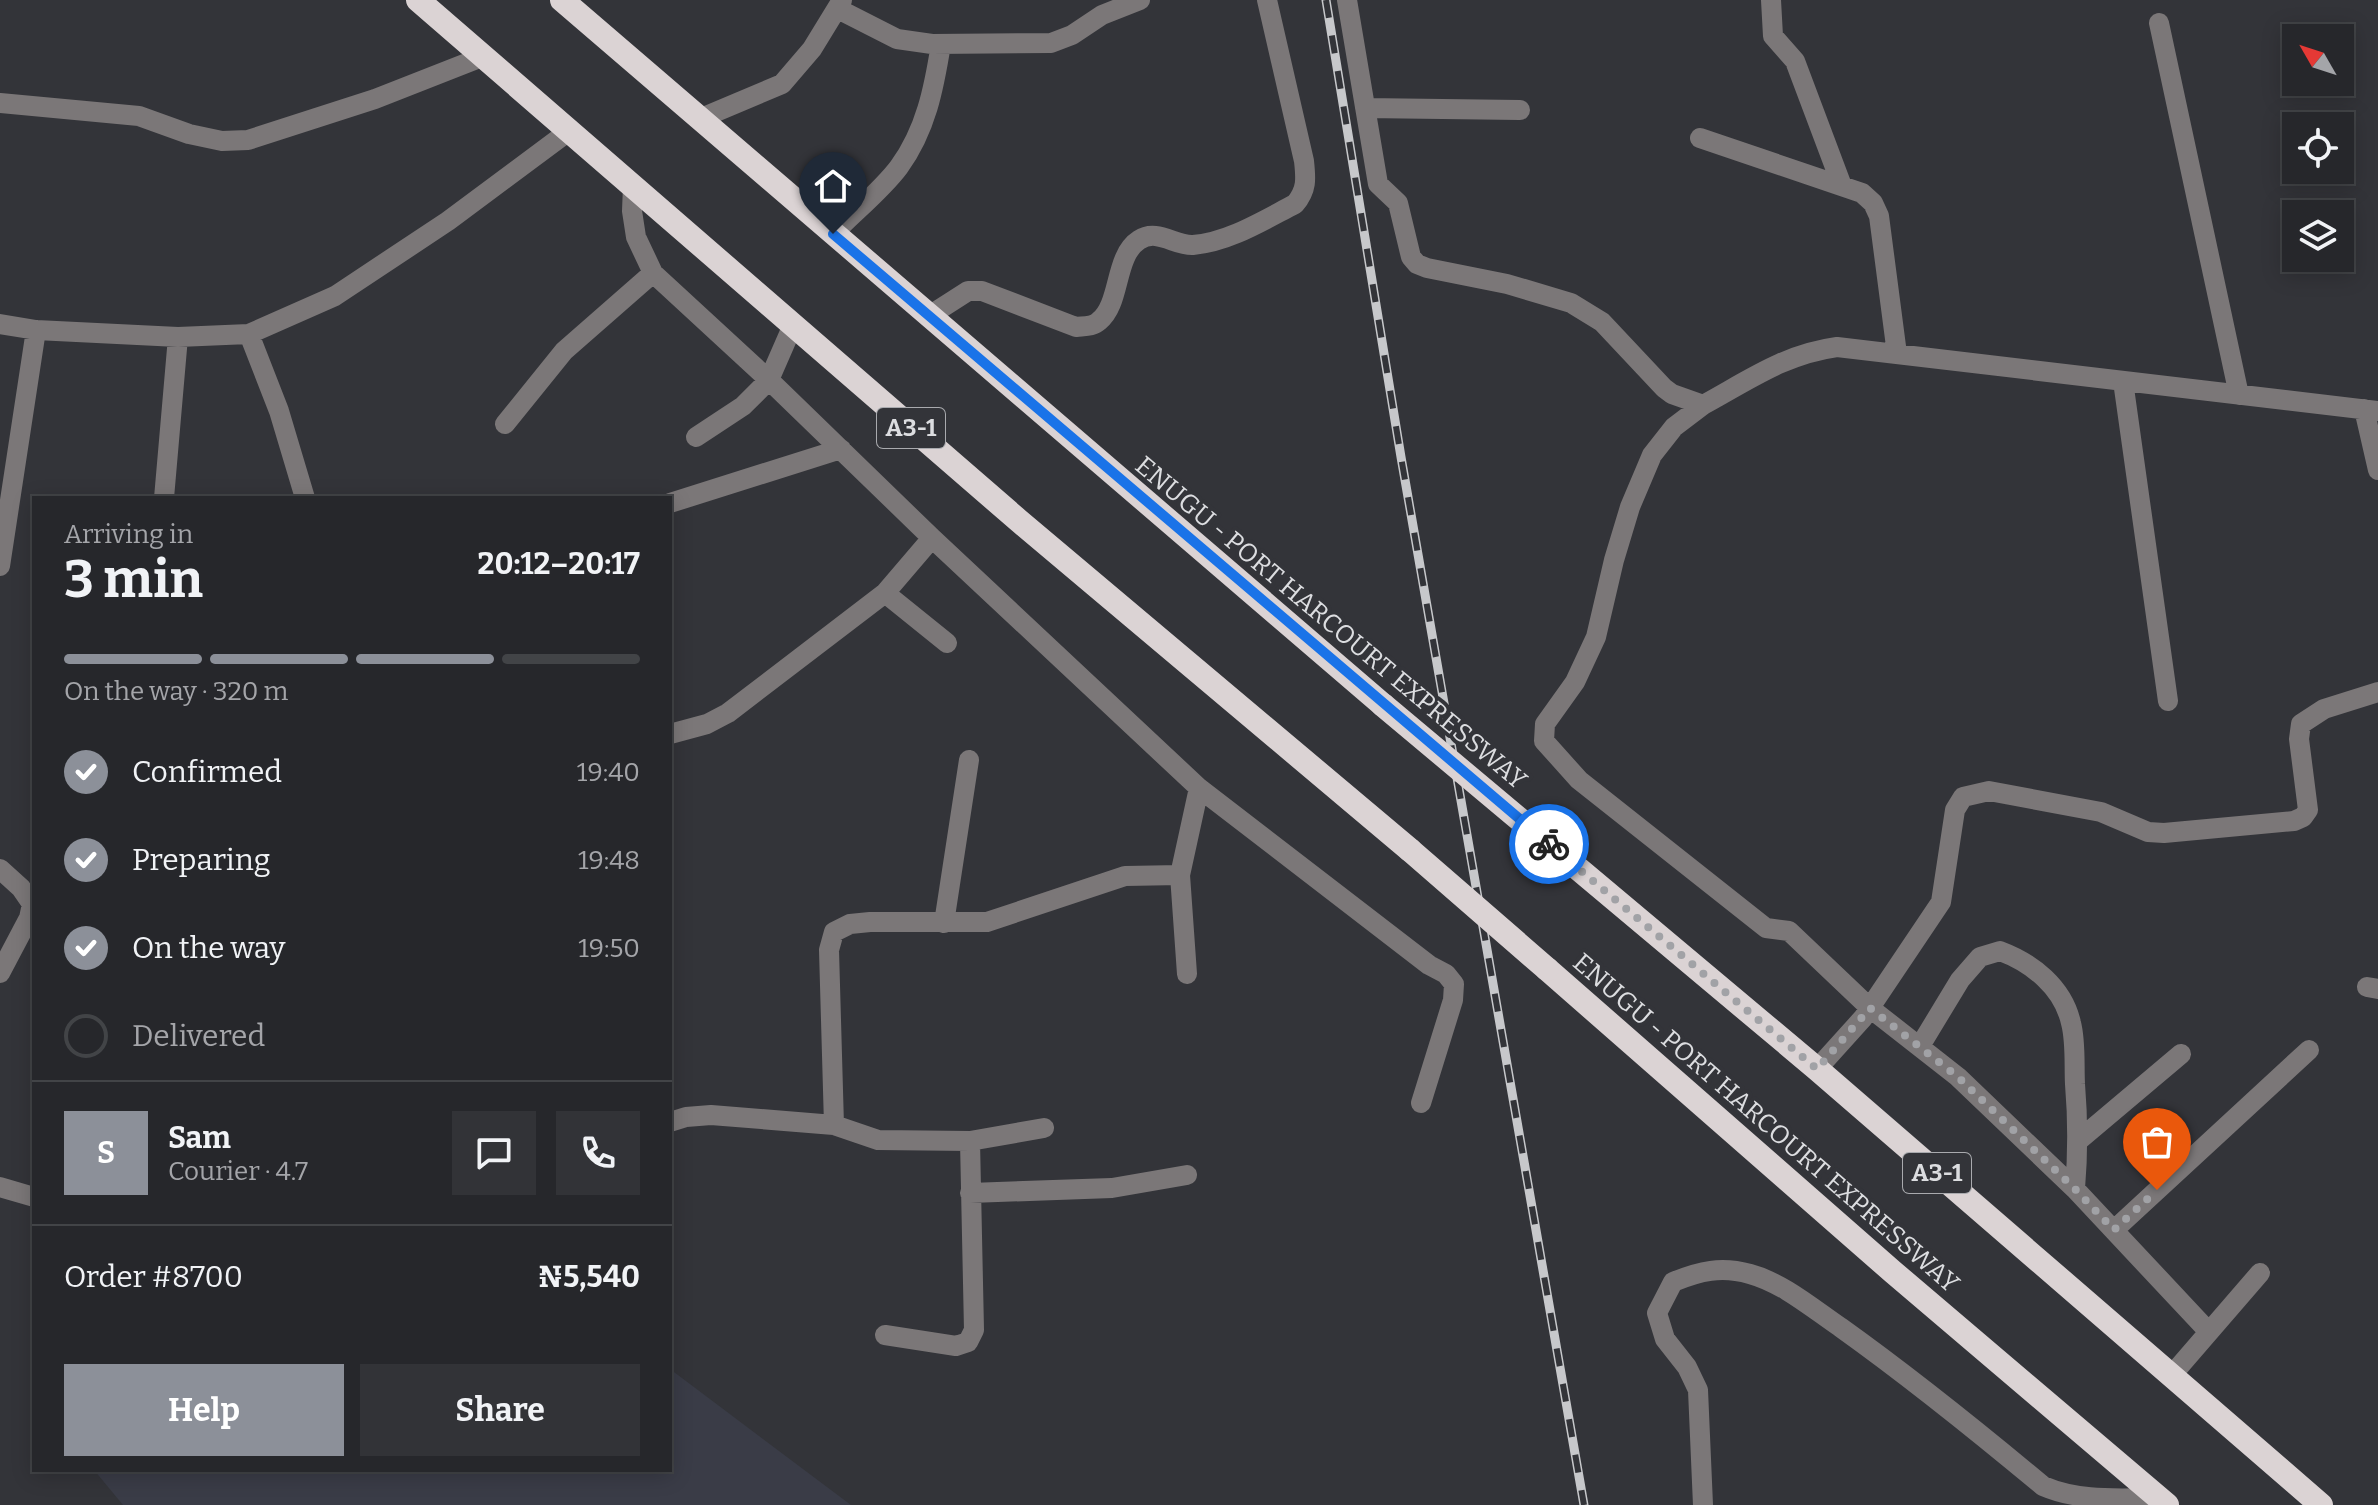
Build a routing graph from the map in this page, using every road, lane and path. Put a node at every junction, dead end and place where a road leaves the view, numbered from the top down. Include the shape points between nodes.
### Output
1 (418, 0) edge
2 (562, 0) edge
3 (1140, 0) edge
4 (1267, 0) edge
5 (1347, 0) edge
6 (1771, 0) edge
7 (840, 4) edge
8 (2159, 23) dead end
9 (941, 44) junction
10 (482, 57) junction
11 (0, 103) edge
12 (1365, 108) junction
13 (1520, 110) dead end
14 (699, 119) junction
15 (569, 131) junction
16 (1700, 138) dead end
17 (633, 186) junction
18 (1842, 186) junction
19 (833, 234) junction
20 (653, 273) junction
21 (929, 316) junction
22 (0, 324) edge
23 (793, 325) junction
24 (36, 330) junction
25 (249, 334) junction
26 (178, 337) junction
27 (1897, 354) junction
28 (769, 380) junction
29 (2123, 381) junction
30 (2239, 395) junction
31 (1703, 405) junction
32 (2371, 410) edge
33 (505, 424) dead end
34 (696, 437) dead end
35 (841, 449) junction
36 (2378, 470) edge
37 (164, 496) edge
38 (304, 496) edge
39 (672, 502) edge
40 (932, 538) junction
41 (0, 566) edge
42 (885, 593) junction
43 (947, 643) dead end
44 (2378, 692) edge
45 (2168, 701) dead end
46 (675, 730) edge
47 (969, 760) dead end
48 (1199, 788) junction
49 (0, 869) edge
50 (1180, 875) junction
51 (944, 923) junction
52 (0, 973) edge
53 (1187, 974) dead end
54 (1870, 1008) junction
55 (1920, 1046) junction
56 (2309, 1050) dead end
57 (2181, 1054) dead end
58 (1817, 1069) junction
59 (1421, 1103) dead end
60 (672, 1121) edge
61 (834, 1125) junction
62 (1044, 1128) dead end
63 (2079, 1140) junction
64 (970, 1141) junction
65 (1187, 1175) dead end
66 (0, 1187) edge
67 (2075, 1189) junction
68 (970, 1193) junction
69 (32, 1196) edge
70 (2114, 1230) junction
71 (2260, 1273) dead end
72 (2209, 1332) junction
73 (885, 1335) dead end
74 (2171, 1376) junction
75 (2163, 1501) edge
76 (1703, 1505) edge
77 (2321, 1505) edge

1 - 10 highway, ENUGU - PORT HARCOURT EXPRESSWAY / A3-1
2 - 14 highway, ENUGU - PORT HARCOURT EXPRESSWAY / A3-1
3 - 9 street via 1051,43
4 - 21 street via 1304,161 1304,194 1295,204 1224,238 1190,245 1161,237 1138,240 1128,251 1101,321 1090,326 1076,327 982,291 968,291
5 - 12 street
6 - 18 street via 1773,36 1795,61
7 - 9 street via 897,39
7 - 14 street via 782,84
8 - 30 street
9 - 19 street via 920,131 899,167
10 - 11 street via 248,140 189,134 139,116
10 - 15 highway, ENUGU - PORT HARCOURT EXPRESSWAY / A3-1
12 - 13 street
12 - 31 street via 1378,184 1398,203 1417,264 1571,303 1602,322 1672,394
14 - 19 highway, ENUGU - PORT HARCOURT EXPRESSWAY / A3-1
15 - 17 highway, ENUGU - PORT HARCOURT EXPRESSWAY / A3-1
15 - 25 street via 335,296
16 - 18 street
17 - 20 street via 636,237
17 - 23 highway, ENUGU - PORT HARCOURT EXPRESSWAY / A3-1
18 - 27 street via 1862,193 1879,216
19 - 21 highway, ENUGU - PORT HARCOURT EXPRESSWAY / A3-1
20 - 28 street
20 - 33 street via 564,351
21 - 58 highway, ENUGU - PORT HARCOURT EXPRESSWAY / A3-1, bridge
22 - 24 street
23 - 28 street
23 - 75 highway, ENUGU - PORT HARCOURT EXPRESSWAY / A3-1, bridge
24 - 26 street
24 - 41 street
25 - 26 street
25 - 38 street
26 - 37 street
27 - 29 street
27 - 31 street via 1837,347 1808,351
28 - 34 street via 743,406
28 - 35 street
29 - 30 street
29 - 45 street
30 - 32 street
31 - 54 street via 1674,427 1652,455 1630,507 1596,637 1575,682 1545,724 1544,741 1579,780 1766,928 1789,931
32 - 36 street
35 - 39 street
35 - 40 street
40 - 42 street
40 - 48 street
42 - 43 street
42 - 46 street via 728,713 707,724
44 - 54 street via 2324,709 2301,724 2308,810 2294,821 2148,832 2101,812 1989,791 1963,797 1955,810 1941,902
47 - 51 street
48 - 50 street
48 - 59 street via 1454,984
49 - 52 street via 32,904
50 - 51 street via 1125,876 987,922
50 - 53 street
51 - 61 street via 870,922 834,932 829,950
54 - 55 street
54 - 58 street
55 - 63 street via 1980,957 2000,951 2030,966 2056,991 2071,1022
55 - 67 street
56 - 70 street
57 - 63 street
58 - 74 highway, ENUGU - PORT HARCOURT EXPRESSWAY / A3-1
60 - 61 street via 711,1115
61 - 64 street via 878,1140
62 - 64 street
63 - 67 street
64 - 68 street
65 - 68 street via 1112,1188
66 - 69 street
67 - 70 street
68 - 73 street via 974,1330 968,1342 956,1346
70 - 72 street
71 - 72 street
72 - 74 street
74 - 77 highway, ENUGU - PORT HARCOURT EXPRESSWAY / A3-1
75 - 76 street via 2087,1498 2043,1486 1898,1369 1791,1293 1752,1274 1720,1270 1673,1282 1657,1313 1665,1339 1698,1390

